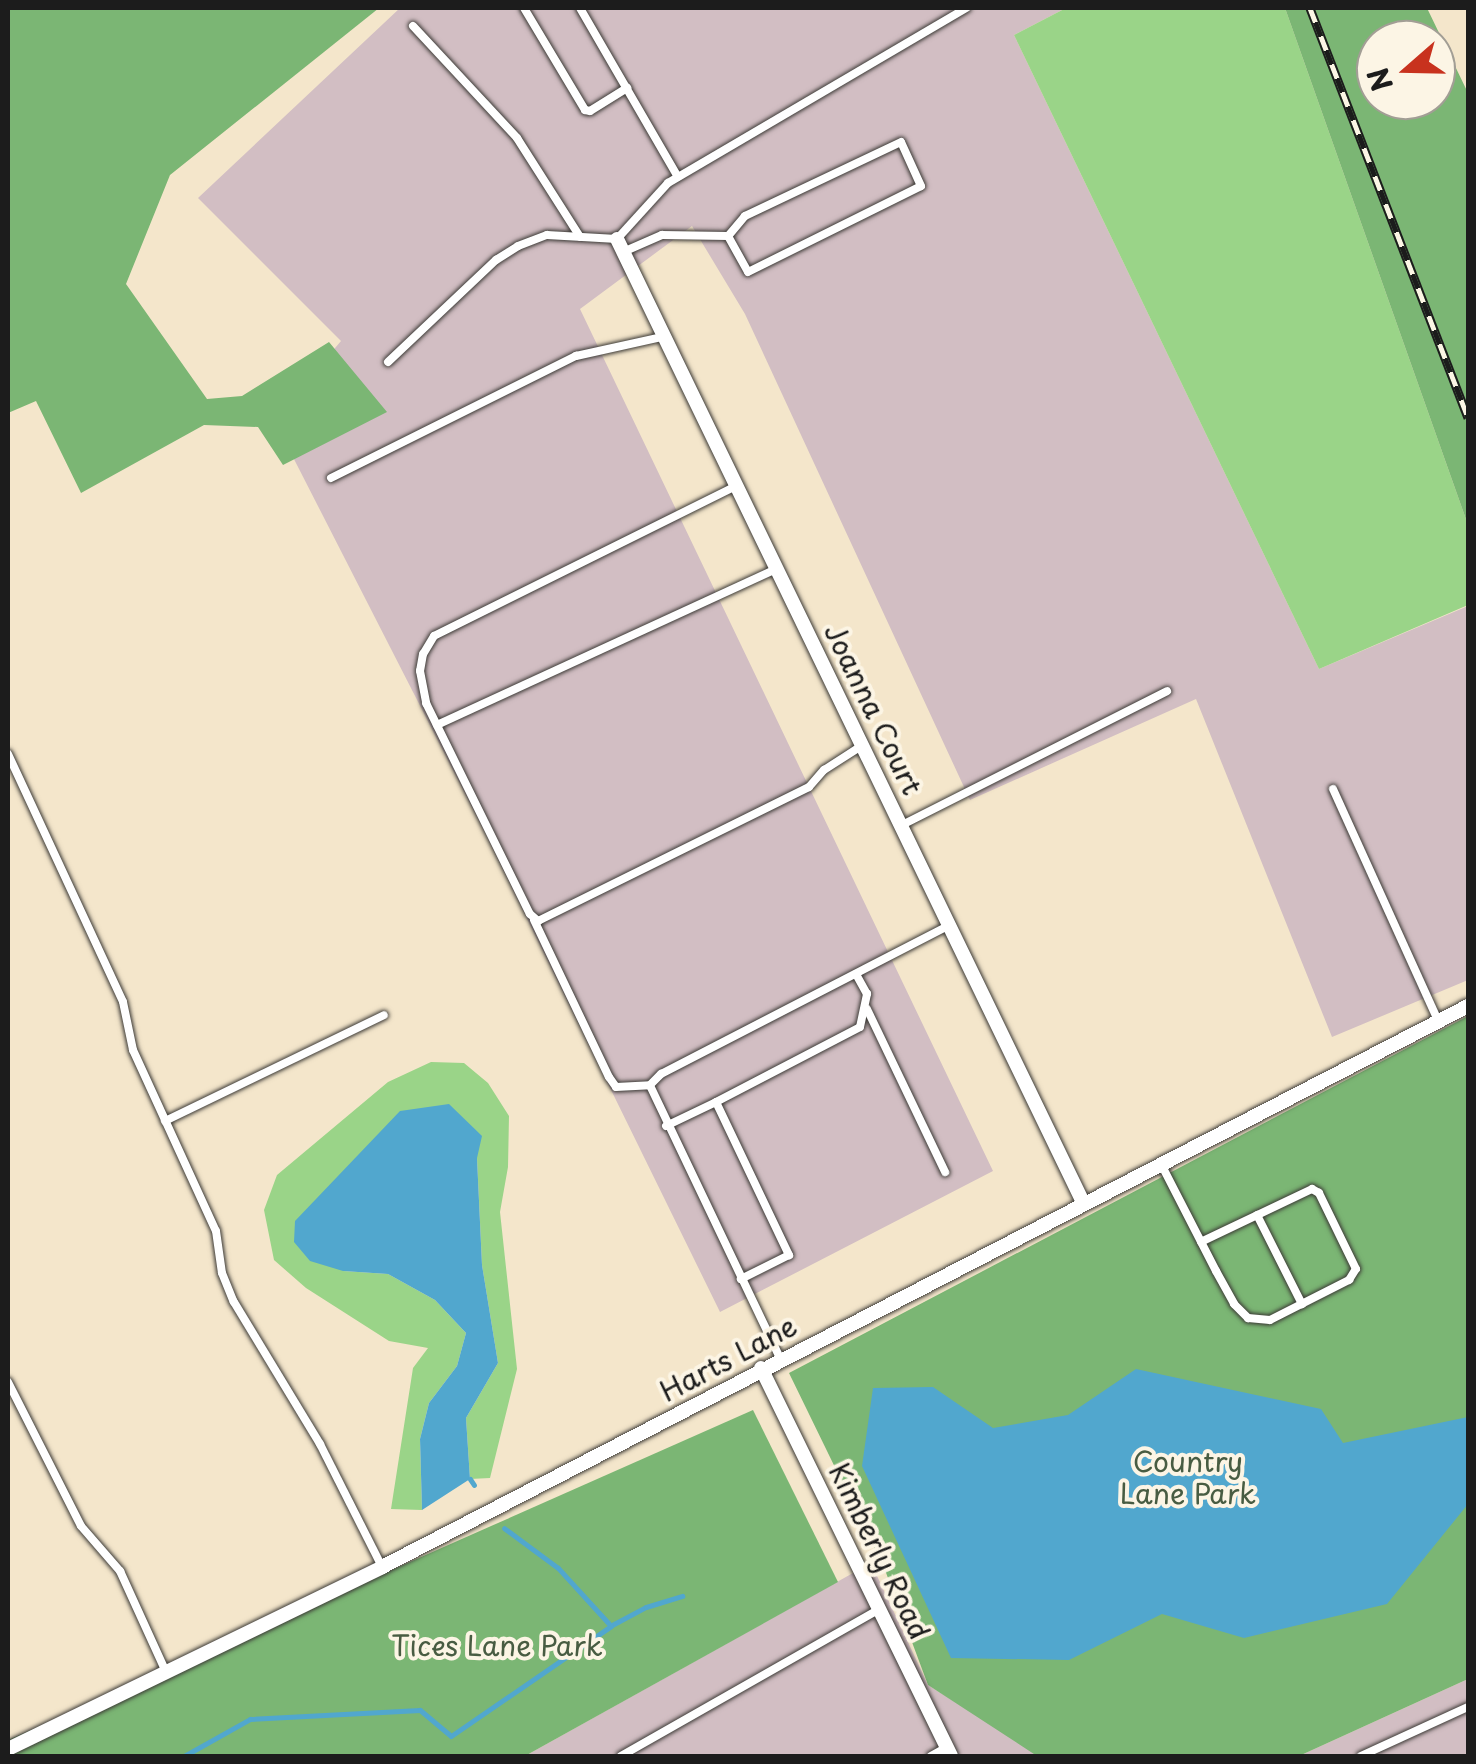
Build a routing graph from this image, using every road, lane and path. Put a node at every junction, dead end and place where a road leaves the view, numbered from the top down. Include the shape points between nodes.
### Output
1 (524, 8) edge
2 (580, 8) edge
3 (966, 8) edge
4 (413, 26) dead end
5 (627, 88) junction
6 (678, 177) junction
7 (728, 236) junction
8 (580, 237) junction
9 (620, 246) junction
10 (666, 336) junction
11 (388, 362) dead end
12 (331, 478) dead end
13 (738, 485) junction
14 (778, 568) junction
15 (1168, 691) dead end
16 (436, 725) junction
17 (863, 745) junction
18 (8, 754) edge
19 (1333, 790) dead end
20 (902, 826) junction
21 (534, 920) junction
22 (950, 925) junction
23 (856, 974) junction
24 (1468, 1006) edge
25 (867, 1009) junction
26 (384, 1015) dead end
27 (1438, 1022) junction
28 (650, 1085) junction
29 (716, 1102) junction
30 (165, 1121) junction
31 (666, 1126) junction
32 (1160, 1162) junction
33 (946, 1172) dead end
34 (1082, 1202) junction
35 (1257, 1216) junction
36 (1201, 1242) junction
37 (742, 1278) junction
38 (1302, 1304) junction
39 (780, 1358) junction
40 (761, 1368) junction
41 (8, 1382) edge
42 (382, 1567) junction
43 (882, 1608) junction
44 (167, 1674) junction
45 (1468, 1707) edge
46 (8, 1748) edge
47 (949, 1752) edge
48 (621, 1756) edge
49 (932, 1756) edge
50 (1361, 1756) edge

1 - 5 lane via 585,110
2 - 5 lane
3 - 6 lane
4 - 8 lane via 517,138
5 - 6 lane
6 - 9 lane
7 - 7 lane via 748,272 921,186 901,142 745,216
7 - 9 lane via 662,235
8 - 9 lane
8 - 11 lane via 534,238 496,260
9 - 10 street, Joanna Court
10 - 12 lane via 576,356
10 - 13 street, Joanna Court
13 - 14 street, Joanna Court
13 - 16 lane via 434,636 420,671
14 - 16 lane
14 - 17 street, Joanna Court
15 - 20 lane
16 - 21 lane
17 - 20 street, Joanna Court
17 - 21 lane via 809,787
18 - 30 lane via 122,1002 133,1050
19 - 27 lane
20 - 22 street, Joanna Court
21 - 28 lane via 616,1087
22 - 23 lane
22 - 34 street, Joanna Court
23 - 25 lane
23 - 28 lane
24 - 27 street, Harts Lane
25 - 29 lane via 860,1027
25 - 33 lane
26 - 30 lane
27 - 32 street, Harts Lane
28 - 31 lane
29 - 31 lane
29 - 37 lane via 789,1255
30 - 42 lane via 216,1231 234,1302 320,1444
31 - 37 lane
32 - 34 street, Harts Lane
32 - 36 lane
34 - 39 street, Harts Lane
35 - 36 lane
35 - 38 lane
35 - 38 lane via 1312,1189 1319,1193 1356,1269 1349,1280
36 - 38 lane via 1248,1318 1270,1320
37 - 39 lane
39 - 40 street, Harts Lane
40 - 42 street, Harts Lane
40 - 43 street, Kimberly Road
41 - 44 lane via 81,1526 120,1571
42 - 44 street, Harts Lane
43 - 47 street, Kimberly Road
43 - 48 lane
44 - 46 street, Harts Lane
45 - 50 lane
47 - 49 lane

